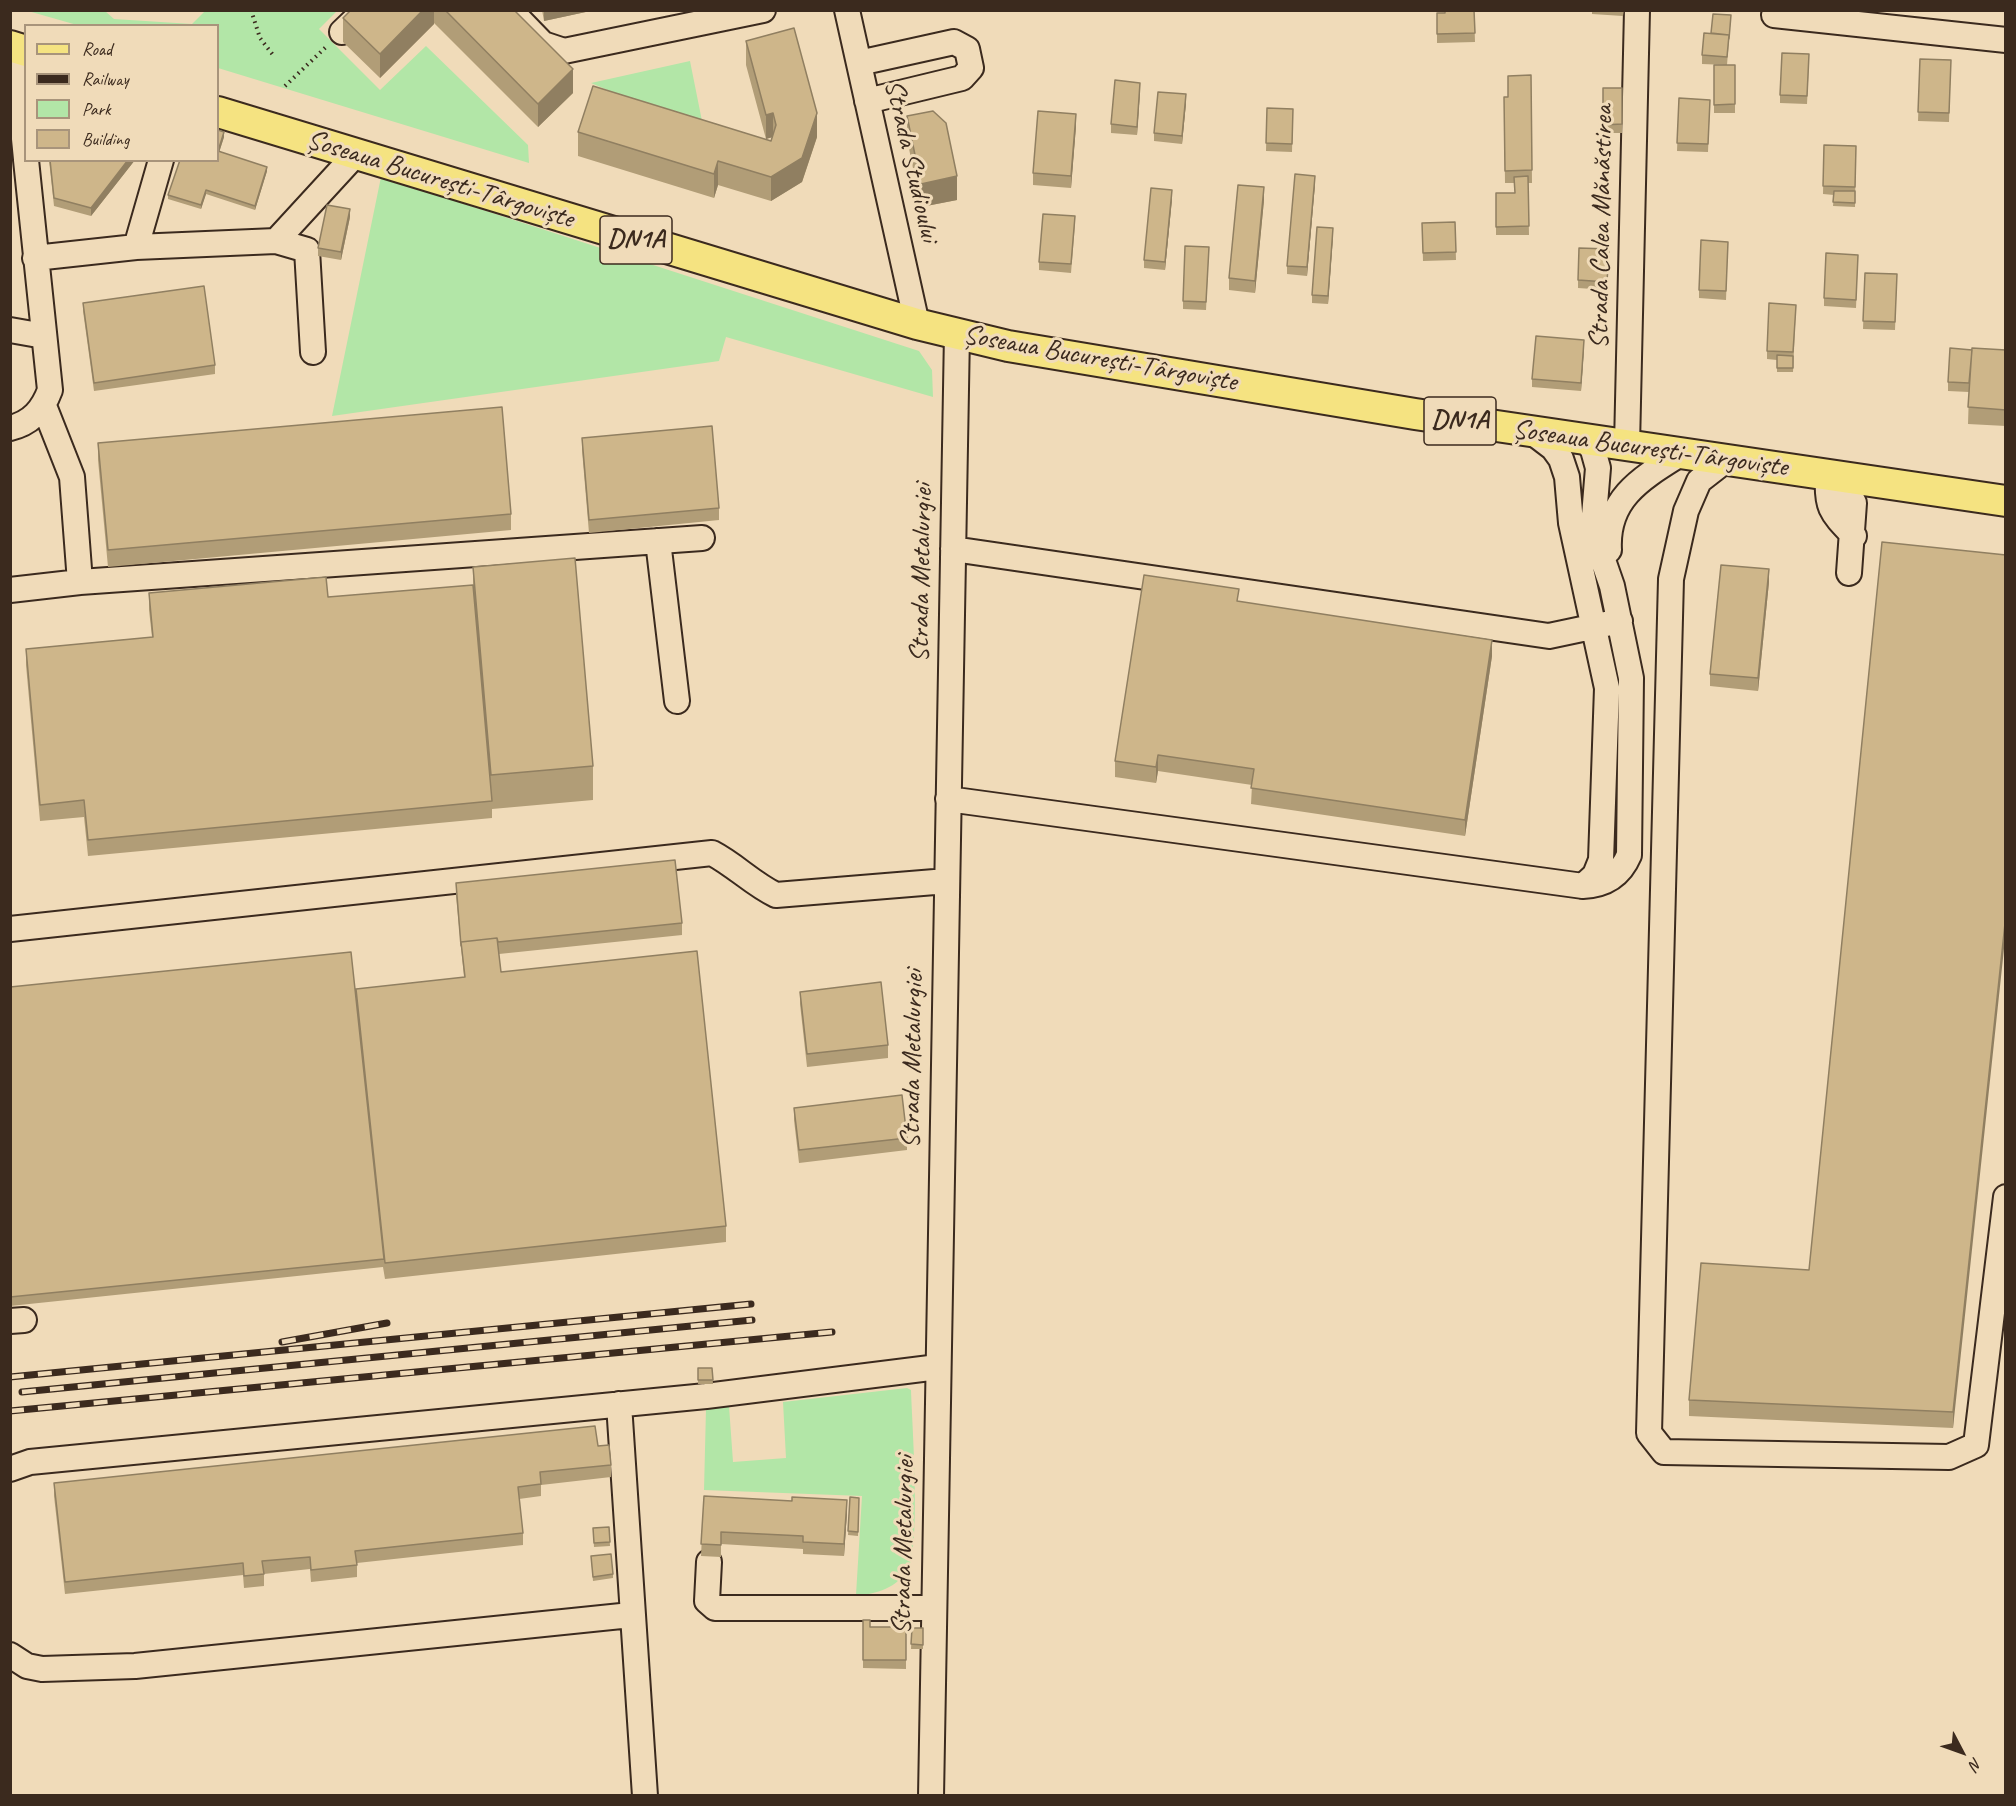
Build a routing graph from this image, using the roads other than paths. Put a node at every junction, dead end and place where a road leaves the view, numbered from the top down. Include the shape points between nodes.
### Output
1 (364, 10) edge
2 (510, 10) edge
3 (763, 10) edge
4 (847, 10) edge
5 (1637, 10) edge
6 (716, 15) edge
7 (1774, 15) dead end
8 (342, 32) edge
9 (2006, 40) edge
10 (17, 48) edge
11 (859, 63) junction
12 (867, 101) junction
13 (219, 112) edge
14 (24, 135) edge
15 (355, 155) junction
16 (26, 162) edge
17 (160, 162) edge
18 (276, 241) junction
19 (136, 247) junction
20 (35, 258) junction
21 (917, 324) junction
22 (10, 330) edge
23 (957, 333) junction
24 (44, 336) junction
25 (313, 352) dead end
26 (44, 406) junction
27 (10, 428) edge
28 (1532, 432) junction
29 (1585, 438) junction
30 (1627, 445) junction
31 (1682, 453) junction
32 (1726, 460) junction
33 (1834, 476) junction
34 (1886, 483) junction
35 (2006, 501) edge
36 (1854, 536) junction
37 (702, 538) dead end
38 (658, 541) junction
39 (952, 549) junction
40 (1849, 573) dead end
41 (80, 582) junction
42 (1612, 586) junction
43 (10, 590) edge
44 (1586, 595) junction
45 (1620, 621) junction
46 (1592, 627) junction
47 (1549, 636) junction
48 (677, 701) dead end
49 (948, 799) junction
50 (947, 881) junction
51 (1583, 886) junction
52 (10, 929) edge
53 (2006, 1197) edge
54 (938, 1367) junction
55 (618, 1404) junction
56 (10, 1469) edge
57 (709, 1562) edge
58 (933, 1608) junction
59 (632, 1615) junction
60 (10, 1655) edge
61 (930, 1791) edge
62 (645, 1796) edge

1 - 8 street
2 - 6 street via 543,44 564,51
3 - 6 street
4 - 11 street, Strada Studioului
5 - 30 street, Strada Calea Mănăstirea
7 - 9 street
10 - 14 street
11 - 12 street, Strada Studioului
11 - 12 street via 954,42 967,49 971,68 962,78
12 - 21 street, Strada Studioului
13 - 15 main road, Șoseaua București-Târgoviște / DN1A
15 - 18 street
15 - 21 main road, Șoseaua București-Târgoviște / DN1A
16 - 20 street
17 - 19 street
18 - 19 street
18 - 25 street via 307,250
19 - 20 street
20 - 24 street
21 - 23 main road, Șoseaua București-Târgoviște / DN1A
22 - 24 street
23 - 28 main road, Șoseaua București-Târgoviște / DN1A via 1008,346
23 - 39 street, Strada Metalurgiei
24 - 26 street via 50,390
26 - 27 street via 30,420
26 - 41 street via 72,477
28 - 29 main road, Șoseaua București-Târgoviște / DN1A
28 - 44 street via 1552,448 1564,468
29 - 30 main road, Șoseaua București-Târgoviște / DN1A
29 - 42 street via 1598,468 1595,537
30 - 31 main road, Șoseaua București-Târgoviște / DN1A
31 - 32 main road, Șoseaua București-Târgoviște / DN1A
31 - 42 street via 1640,482 1616,509 1608,533
32 - 33 main road, Șoseaua București-Târgoviște / DN1A
32 - 53 street via 1699,481 1686,511 1671,579 1649,1433 1664,1452 1949,1457 1976,1445
33 - 34 main road, Șoseaua București-Târgoviște / DN1A
33 - 36 street via 1827,500 1837,519
34 - 35 main road, Șoseaua București-Târgoviște / DN1A
34 - 36 street via 1867,506
36 - 40 street
37 - 38 street
38 - 41 street
38 - 48 street
39 - 47 street
39 - 49 street, Strada Metalurgiei
41 - 43 street
42 - 45 street
44 - 46 street
44 - 47 street via 1574,620
45 - 46 street
45 - 51 street via 1632,689 1629,855 1621,870 1608,881
46 - 47 street
46 - 51 street via 1607,688 1607,736 1601,860 1595,875
49 - 50 street, Strada Metalurgiei
49 - 51 street
50 - 52 street via 776,895 712,853
50 - 54 street, Strada Metalurgiei
54 - 55 street
54 - 58 street, Strada Metalurgiei
55 - 56 street via 30,1462
55 - 59 street
57 - 58 street via 707,1601 715,1608
58 - 61 street, Strada Metalurgiei
59 - 60 street via 135,1666 42,1669 27,1666
59 - 62 street

